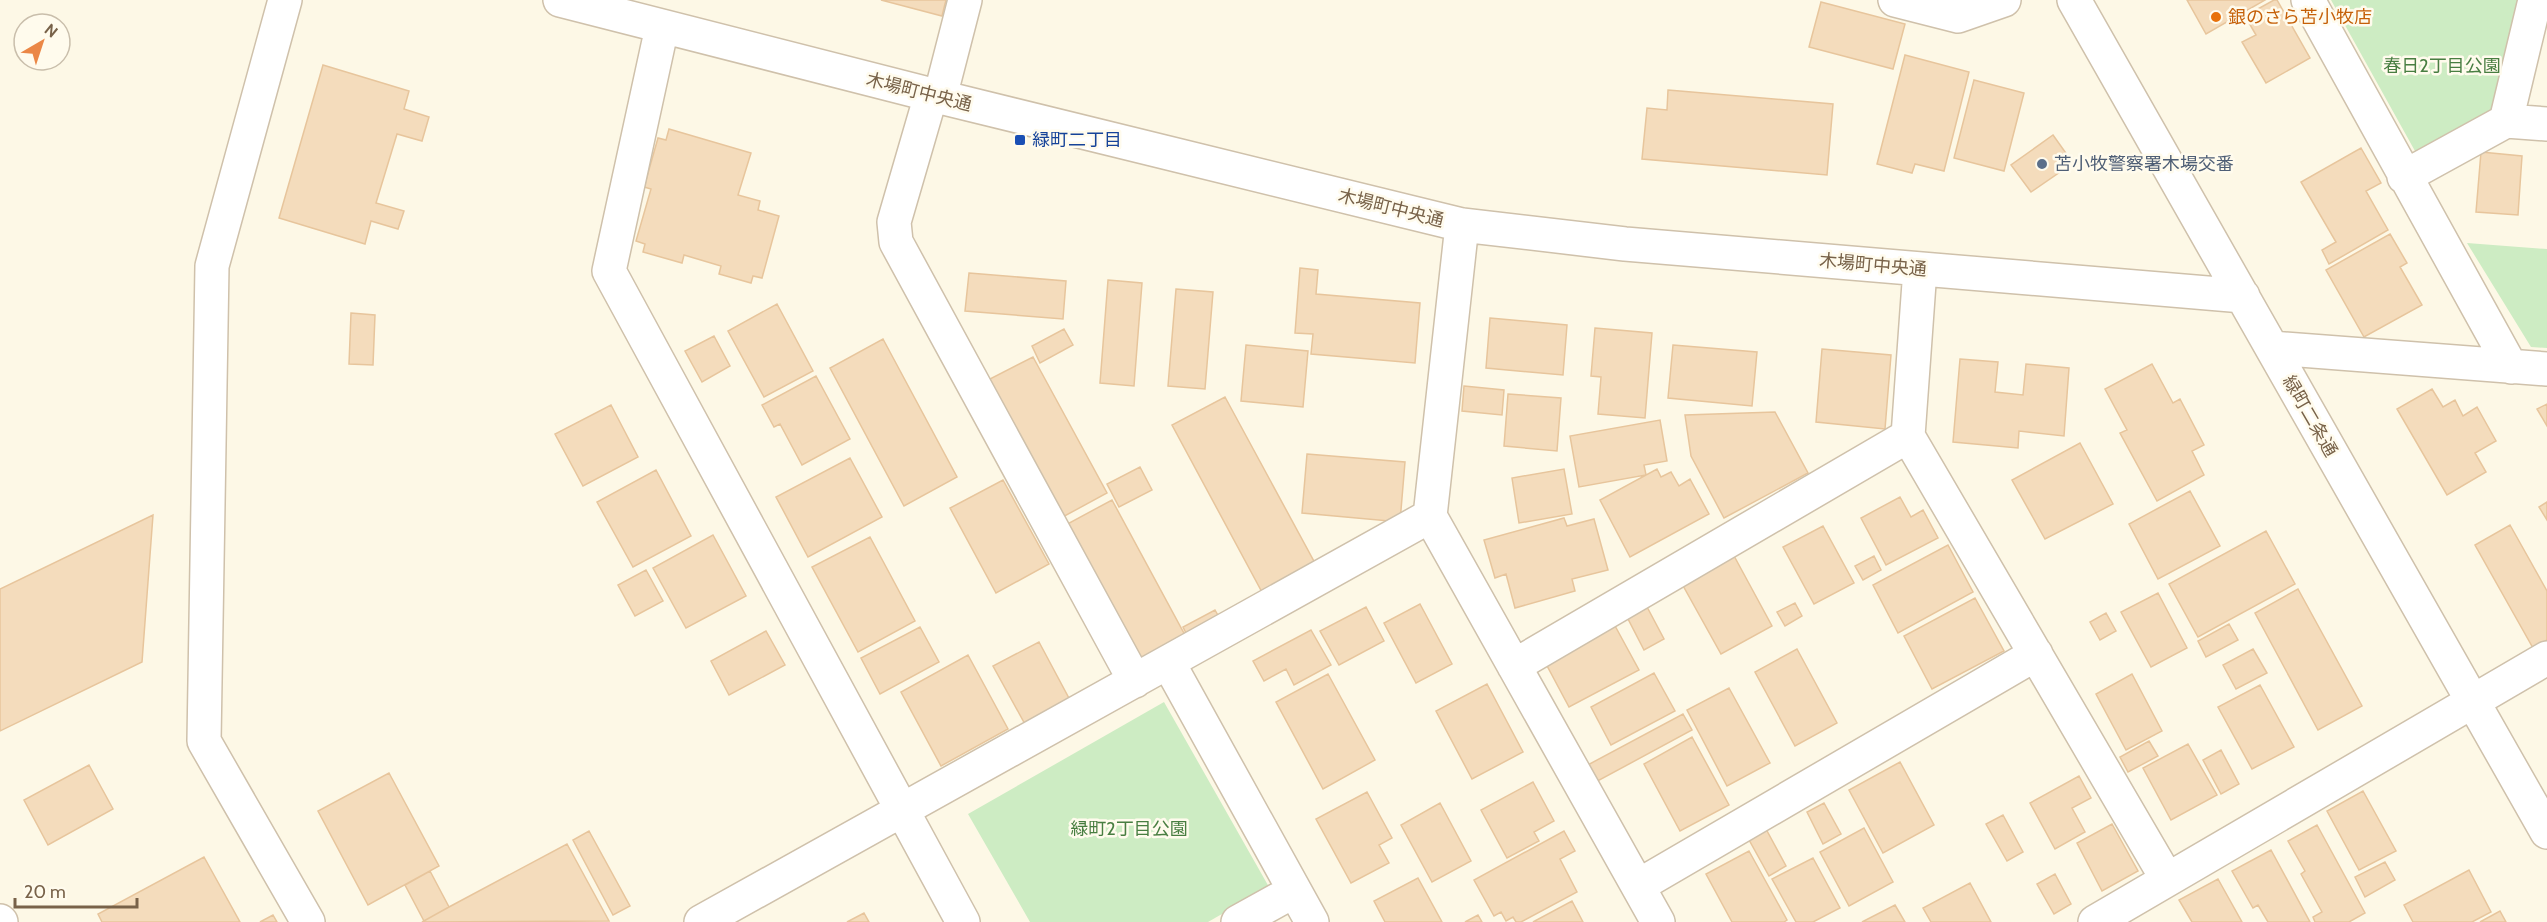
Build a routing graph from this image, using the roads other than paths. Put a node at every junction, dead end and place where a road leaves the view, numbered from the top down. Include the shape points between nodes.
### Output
1 (285, 0) edge
2 (560, 0) edge
3 (965, 0) edge
4 (1895, 0) edge
5 (2004, 0) edge
6 (2074, 0) edge
7 (2307, 0) edge
8 (2535, 0) edge
9 (662, 27) junction
10 (935, 96) junction
11 (2506, 121) junction
12 (2547, 124) edge
13 (2404, 177) junction
14 (1462, 225) junction
15 (1920, 269) junction
16 (2243, 296) junction
17 (2272, 348) junction
18 (2511, 367) junction
19 (2547, 369) edge
20 (1908, 436) junction
21 (1430, 516) junction
22 (2036, 654) junction
23 (2547, 658) edge
24 (1168, 662) junction
25 (1514, 666) junction
26 (1135, 681) junction
27 (2472, 702) junction
28 (902, 810) junction
29 (2547, 832) edge
30 (2167, 879) junction
31 (1638, 886) junction
32 (1294, 891) junction
33 (308, 922) edge
34 (700, 922) edge
35 (963, 922) edge
36 (1238, 922) edge
37 (1312, 922) edge
38 (1658, 922) edge
39 (2095, 922) edge

1 - 33 street via 213,266 204,741
2 - 9 street, 木場町中央通
3 - 10 street
4 - 5 street via 1958,16
6 - 16 street, 緑町二条通
7 - 13 street
8 - 11 street
9 - 10 street, 木場町中央通
9 - 28 street via 609,271
10 - 14 street, 木場町中央通
10 - 26 street via 894,222 896,242
11 - 12 street
11 - 13 street
13 - 18 street
14 - 15 street, 木場町中央通 via 1625,244
14 - 21 street
15 - 16 street, 木場町中央通
15 - 20 street
16 - 17 street, 緑町二条通
17 - 18 street
17 - 27 street, 緑町二条通
18 - 19 street
20 - 22 street
20 - 25 street
21 - 24 street
21 - 25 street
22 - 30 street
22 - 31 street
23 - 27 street
24 - 26 street
24 - 32 street
25 - 31 street
26 - 28 street
27 - 29 street, 緑町二条通
27 - 30 street
28 - 34 street
28 - 35 street
30 - 39 street
31 - 38 street
32 - 36 street
32 - 37 street

